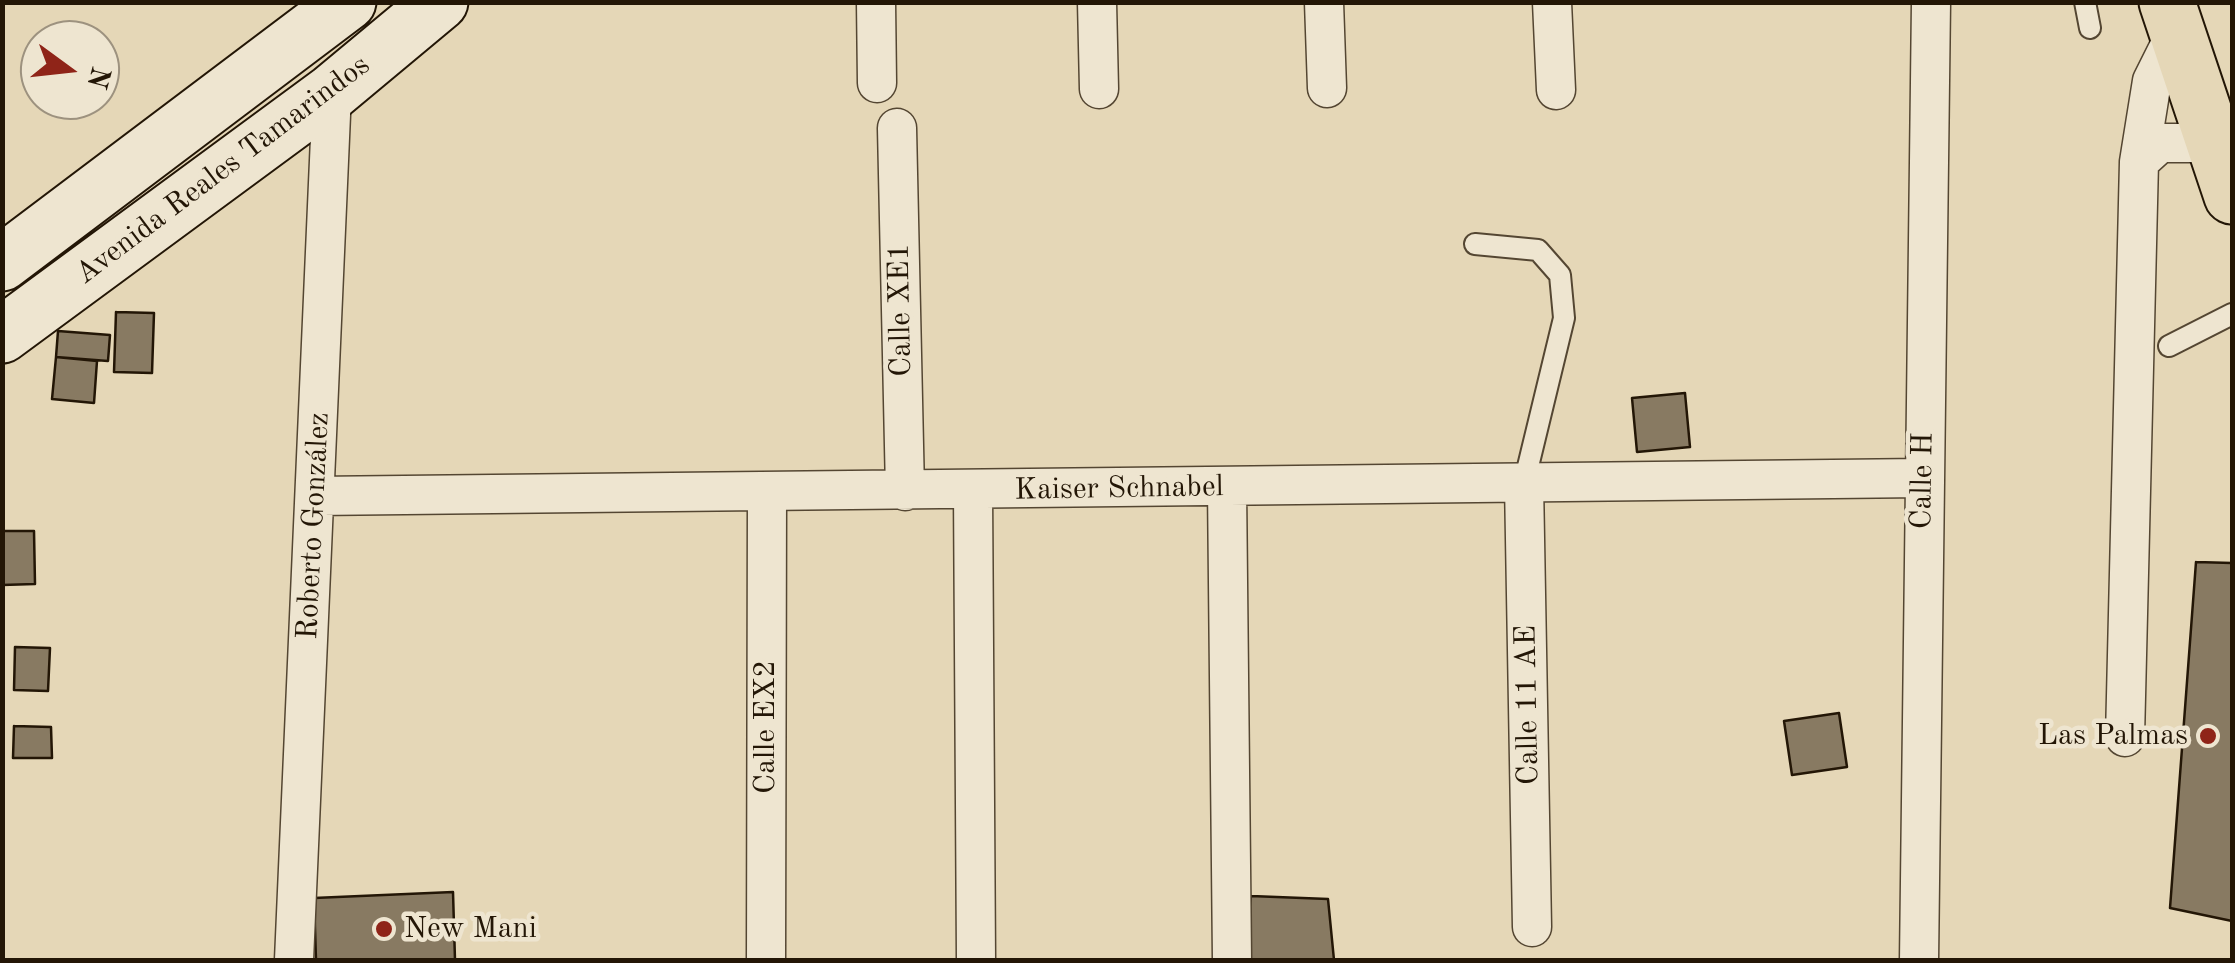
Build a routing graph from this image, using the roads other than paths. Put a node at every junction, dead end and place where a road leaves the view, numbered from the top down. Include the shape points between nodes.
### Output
1 (348, 2) edge
2 (440, 2) edge
3 (876, 2) edge
4 (1097, 2) edge
5 (1324, 2) edge
6 (1552, 2) edge
7 (1930, 2) edge
8 (2085, 2) edge
9 (2172, 17) edge
10 (2090, 28) dead end
11 (877, 82) dead end
12 (1327, 88) dead end
13 (1098, 90) dead end
14 (1556, 90) dead end
15 (332, 92) junction
16 (897, 128) dead end
17 (2214, 143) junction
18 (2139, 162) junction
19 (2232, 196) edge
20 (1475, 244) dead end
21 (2, 264) edge
22 (2232, 314) edge
23 (2, 335) edge
24 (2169, 346) dead end
25 (1922, 478) junction
26 (1524, 483) junction
27 (1227, 487) junction
28 (905, 491) junction
29 (973, 491) junction
30 (767, 494) junction
31 (315, 496) junction
32 (2125, 737) dead end
33 (1532, 927) dead end
34 (294, 960) edge
35 (766, 960) edge
36 (976, 960) edge
37 (1232, 960) edge
38 (1919, 960) edge

1 - 21 main road, Avenida Reales Tamarindos
2 - 15 main road, Avenida Reales Tamarindos
3 - 11 street
4 - 13 street
5 - 12 street
6 - 14 street
7 - 25 street, Calle H
8 - 10 lane
9 - 17 main road
9 - 18 street via 2152,81
15 - 23 main road, Avenida Reales Tamarindos
15 - 31 street, Roberto González
16 - 28 street, Calle XE1
17 - 18 street via 2160,143
17 - 19 main road
18 - 32 street
20 - 26 lane via 1538,250 1560,275 1564,318
22 - 24 lane
25 - 26 street, Kaiser Schnabel
25 - 38 street, Calle H
26 - 27 street, Kaiser Schnabel
26 - 33 street, Calle 11 AE
27 - 29 street, Kaiser Schnabel
27 - 37 street
28 - 29 street, Kaiser Schnabel
28 - 30 street, Kaiser Schnabel
29 - 36 street
30 - 31 street, Kaiser Schnabel
30 - 35 street, Calle EX2
31 - 34 street, Roberto González

